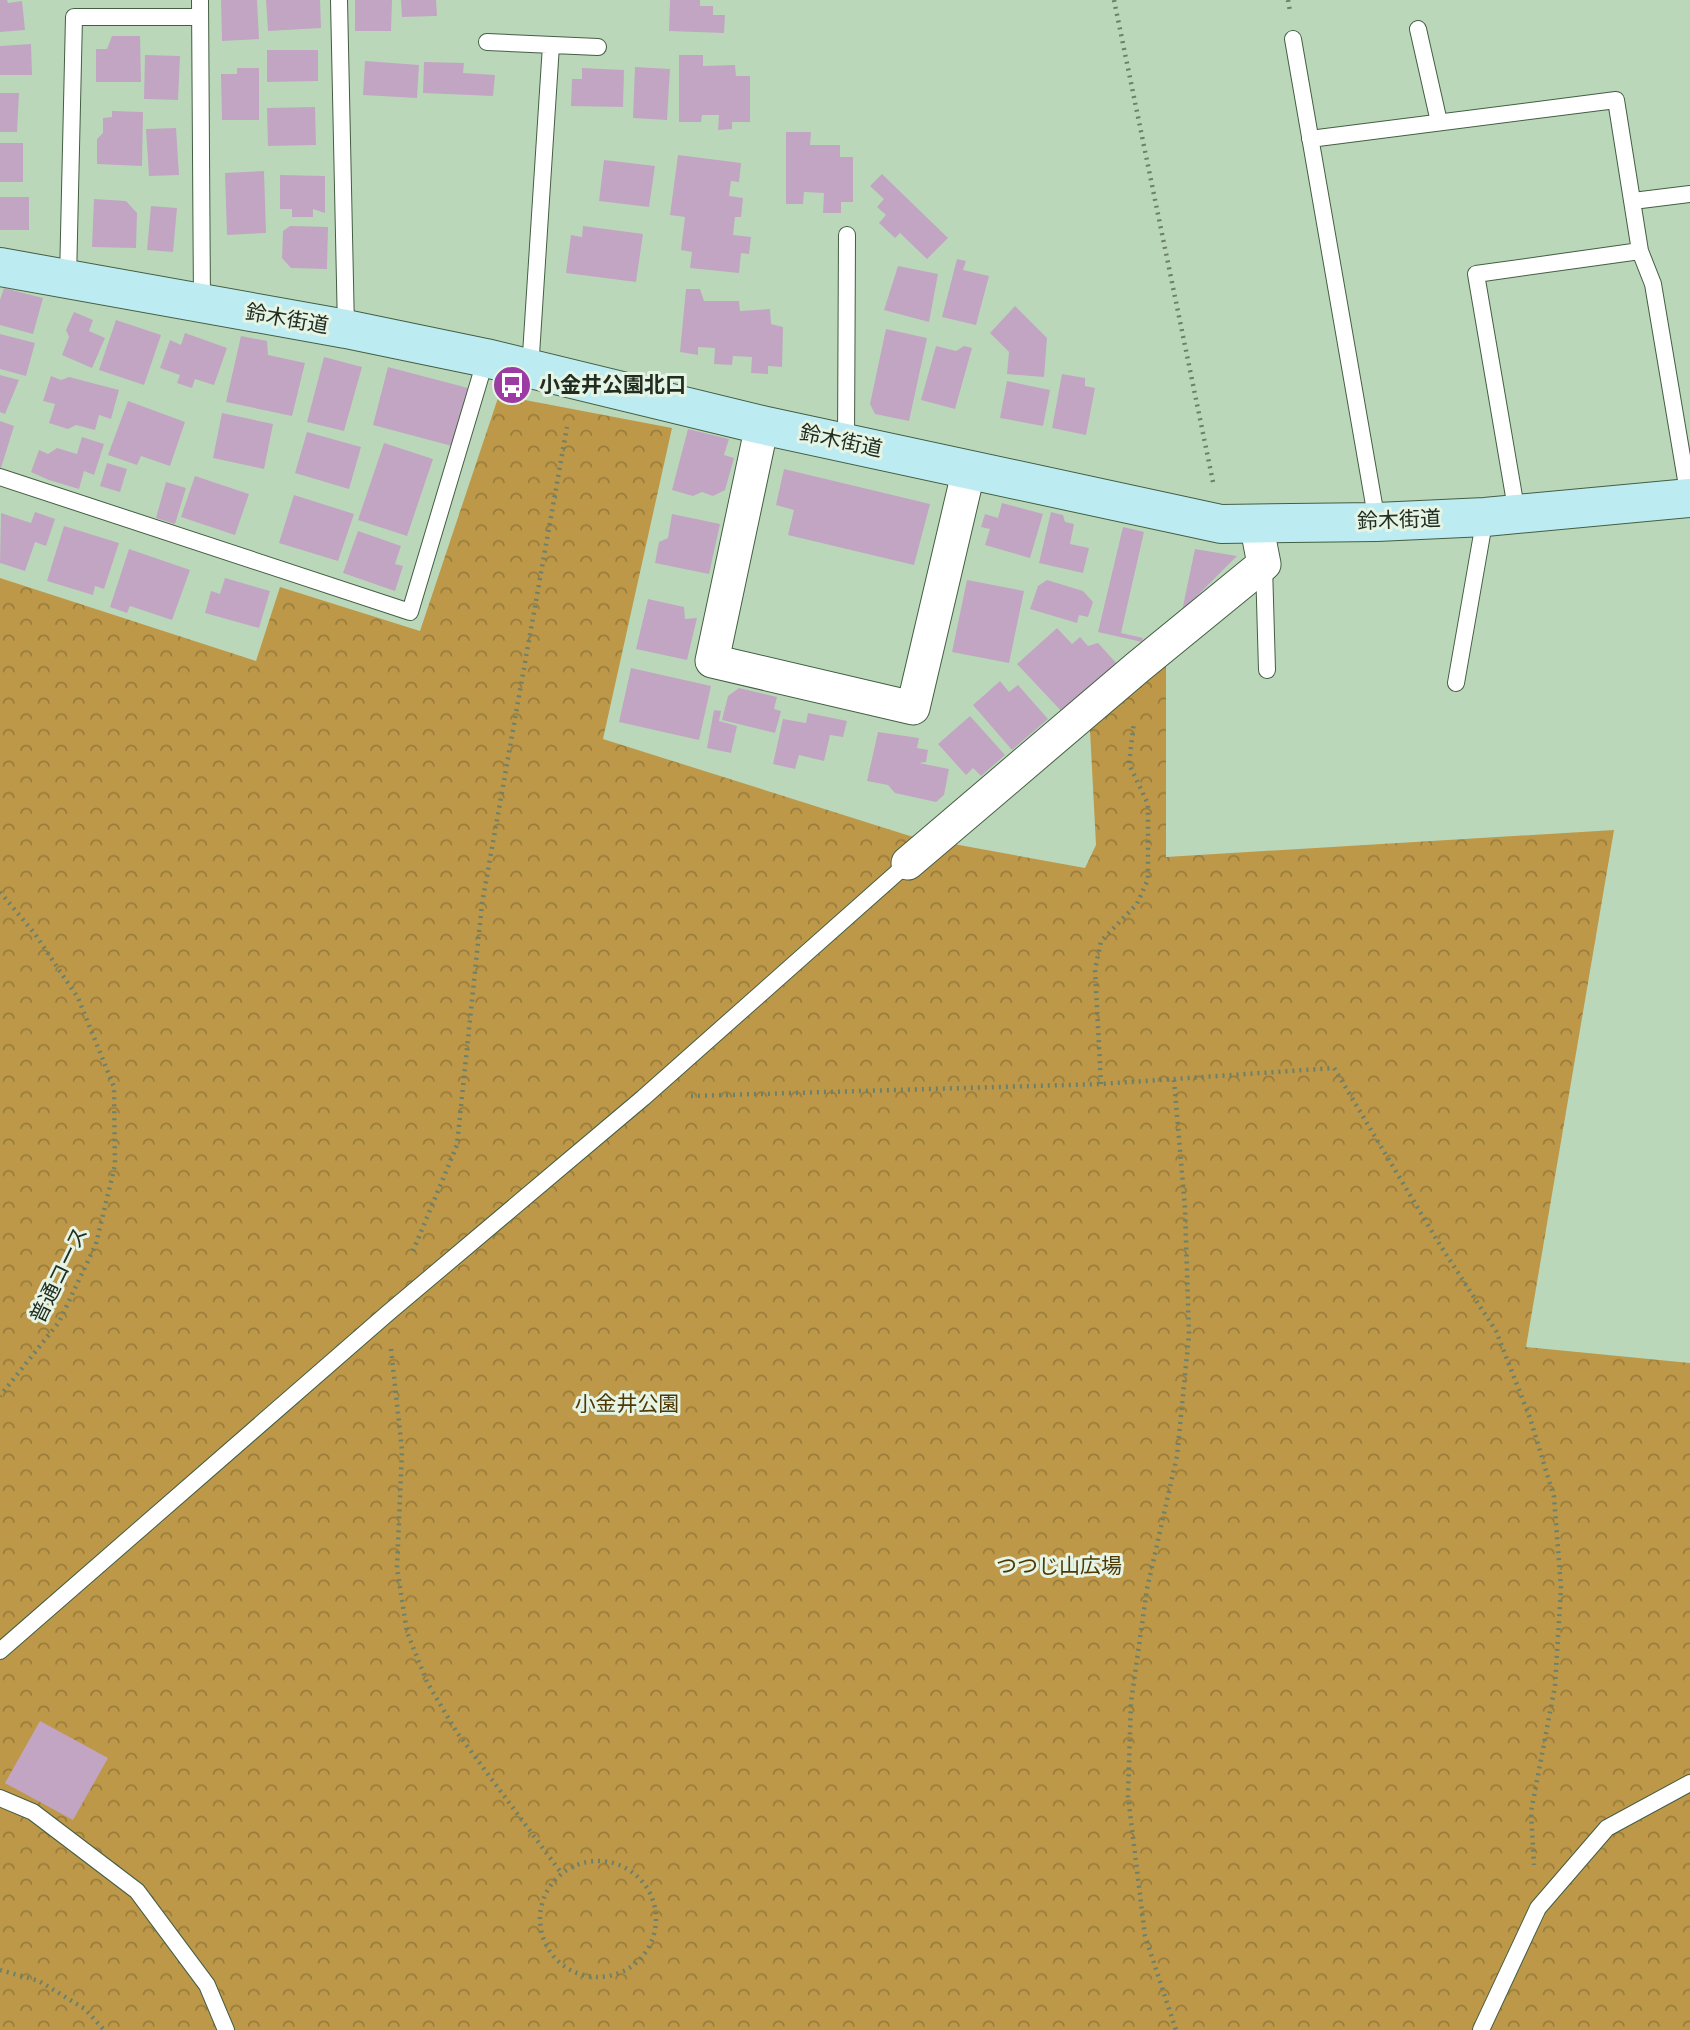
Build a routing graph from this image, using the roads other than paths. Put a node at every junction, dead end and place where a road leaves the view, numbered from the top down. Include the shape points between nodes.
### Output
1 (200, 0) edge
2 (339, 0) edge
3 (200, 17) junction
4 (1418, 29) dead end
5 (1293, 39) dead end
6 (487, 42) dead end
7 (551, 45) junction
8 (598, 47) dead end
9 (1439, 122) junction
10 (1310, 139) junction
11 (1690, 194) edge
12 (1633, 201) junction
13 (847, 235) dead end
14 (1640, 251) junction
15 (0, 267) edge
16 (68, 279) junction
17 (202, 304) junction
18 (346, 329) junction
19 (486, 358) junction
20 (530, 370) junction
21 (762, 425) junction
22 (846, 442) junction
23 (969, 469) junction
24 (0, 477) edge
25 (1690, 498) edge
26 (1501, 515) junction
27 (1377, 522) junction
28 (1238, 523) junction
29 (1264, 564) junction
30 (1267, 670) dead end
31 (1456, 682) dead end
32 (908, 863) joint
33 (0, 1651) edge
34 (1690, 1783) edge
35 (0, 1798) edge
36 (226, 2030) edge
37 (1481, 2030) edge

1 - 3 lane
2 - 18 lane
3 - 16 lane via 74,17
3 - 17 lane
4 - 9 lane
5 - 10 lane
6 - 7 lane
7 - 8 lane
7 - 20 lane
9 - 10 lane
9 - 12 lane via 1616,100
10 - 27 lane
11 - 12 lane
12 - 14 lane
13 - 22 lane
14 - 25 lane via 1653,284
14 - 26 lane via 1476,274
15 - 16 street, 鈴木街道
16 - 17 street, 鈴木街道
17 - 18 street, 鈴木街道
18 - 19 street, 鈴木街道
19 - 20 street, 鈴木街道
19 - 24 lane via 410,612
20 - 21 street, 鈴木街道
21 - 22 street, 鈴木街道
21 - 23 street via 712,661 913,708
22 - 23 street, 鈴木街道
23 - 28 street, 鈴木街道
25 - 26 street, 鈴木街道
26 - 27 street, 鈴木街道
26 - 31 lane
27 - 28 street, 鈴木街道
28 - 29 street
29 - 30 lane
29 - 32 street
32 - 33 lane via 643,1098
34 - 37 lane via 1607,1828 1538,1908
35 - 36 lane via 33,1812 137,1891 207,1985

